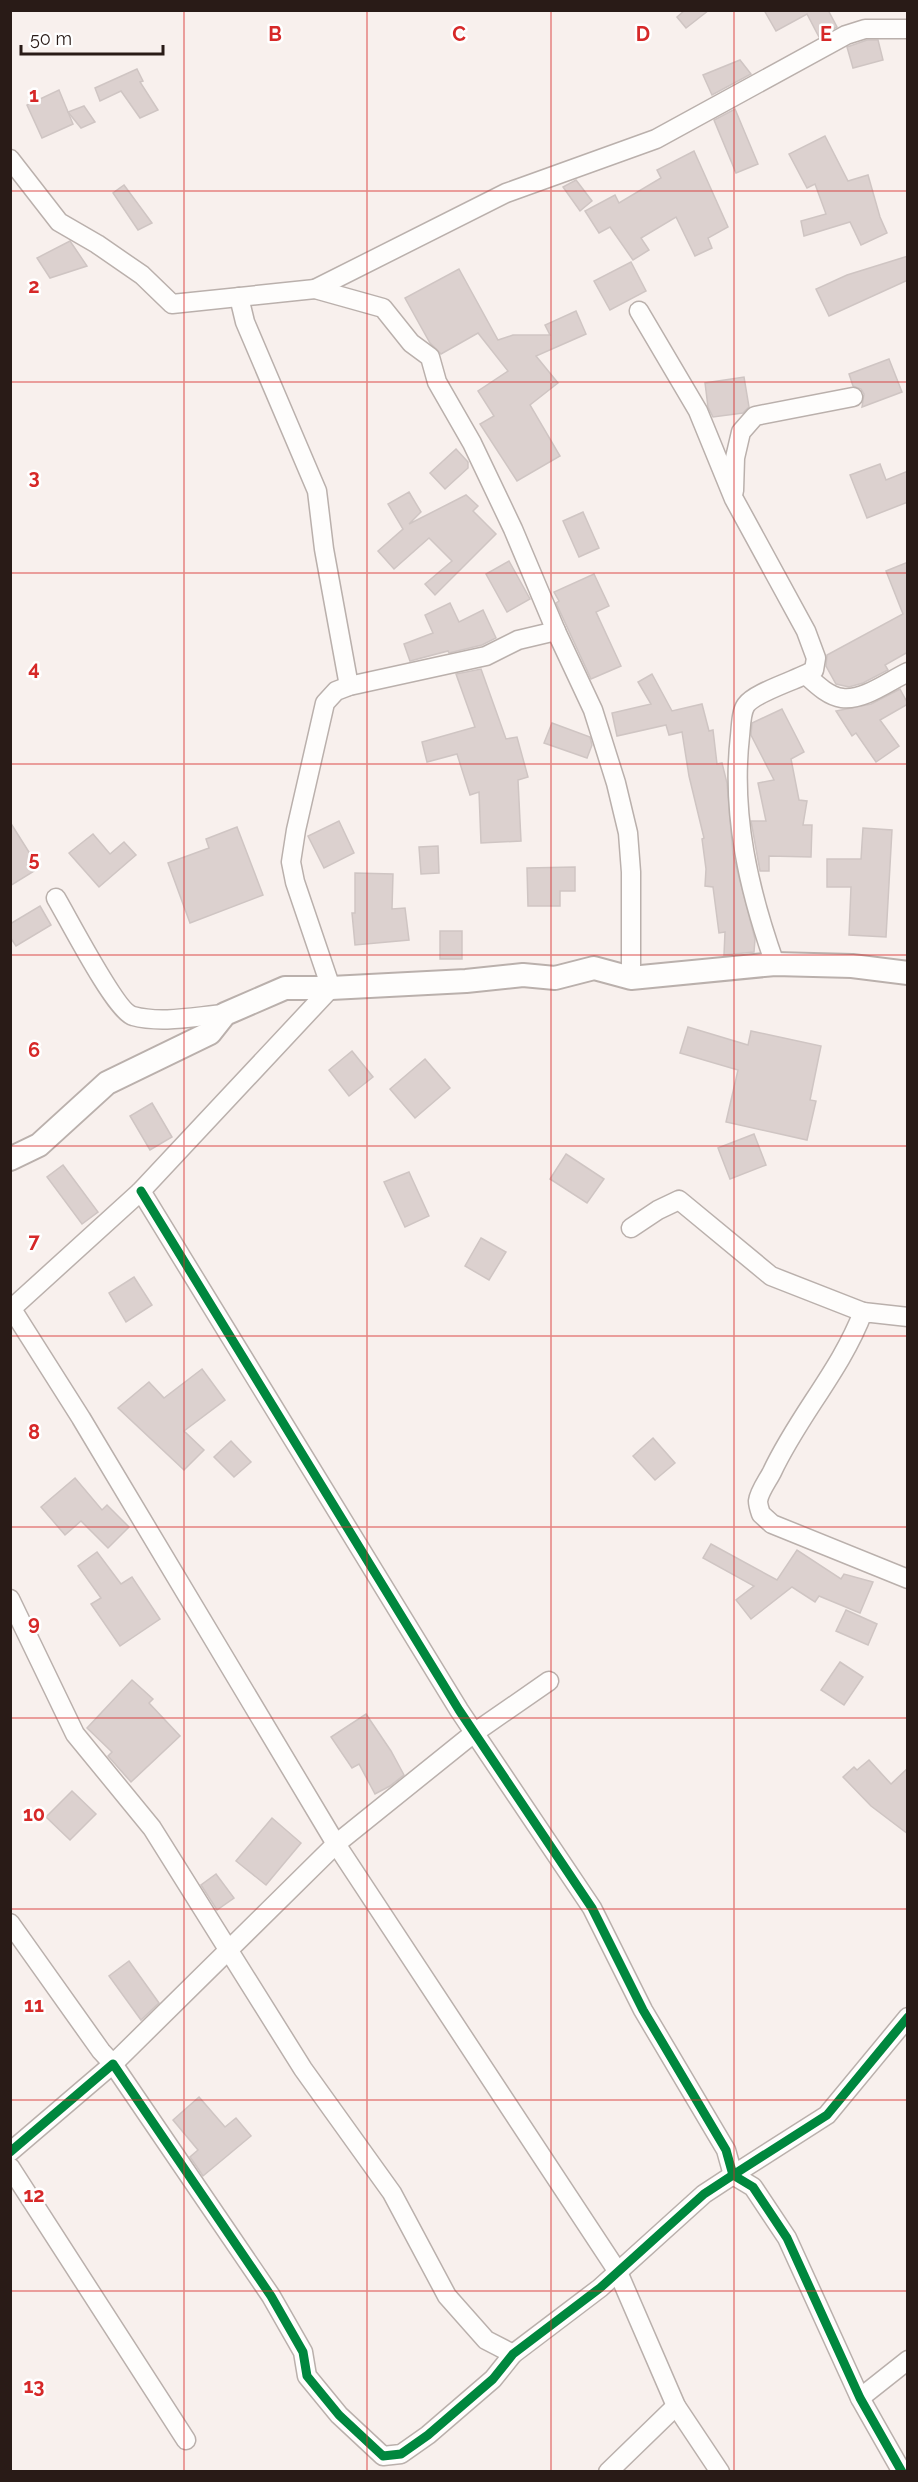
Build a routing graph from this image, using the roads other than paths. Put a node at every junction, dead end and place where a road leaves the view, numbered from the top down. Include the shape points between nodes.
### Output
1 (908, 29) edge
2 (10, 159) edge
3 (315, 289) junction
4 (239, 297) junction
5 (639, 311) dead end
6 (853, 397) dead end
7 (734, 499) junction
8 (555, 631) junction
9 (908, 672) edge
10 (806, 675) junction
11 (349, 686) junction
12 (56, 898) dead end
13 (775, 964) junction
14 (908, 973) edge
15 (631, 978) junction
16 (331, 988) junction
17 (225, 1014) junction
18 (10, 1159) edge
19 (141, 1191) junction
20 (631, 1228) dead end
21 (11, 1308) edge
22 (863, 1312) junction
23 (908, 1317) edge
24 (908, 1579) edge
25 (10, 1599) edge
26 (549, 1681) dead end
27 (474, 1733) junction
28 (336, 1844) junction
29 (10, 1923) edge
30 (227, 1951) junction
31 (908, 2017) edge
32 (113, 2064) junction
33 (10, 2152) edge
34 (10, 2167) edge
35 (733, 2175) junction
36 (618, 2272) junction
37 (513, 2354) junction
38 (908, 2360) edge
39 (860, 2398) junction
40 (676, 2406) junction
41 (186, 2440) dead end
42 (608, 2472) edge
43 (720, 2472) edge
44 (902, 2472) edge

1 - 3 street via 865,29 846,35 656,139 506,193
2 - 4 street via 59,222 142,275 172,304
3 - 4 street
3 - 8 street via 383,308 411,343 430,357 437,382 472,442 513,529
4 - 11 street via 245,322 317,491
5 - 7 street via 698,411
6 - 7 street via 755,416 741,432 735,458
7 - 10 street via 806,631 816,658 814,670
8 - 11 street via 518,640 486,656
8 - 15 street via 593,710 628,833
9 - 10 street via 851,698 826,692
10 - 13 street via 753,698 744,706 737,764 742,848
11 - 16 street via 325,702 291,862
12 - 17 street via 116,1000 130,1016 152,1020
13 - 14 street via 852,966
13 - 15 street
15 - 16 street via 594,968 555,978 523,975
16 - 17 street via 285,988
16 - 19 street
17 - 18 street via 210,1034 107,1083 39,1145
19 - 21 street
19 - 27 street
20 - 22 street via 679,1200 771,1276
21 - 28 street
22 - 23 street
22 - 24 street via 855,1332 781,1452 758,1501 761,1514 772,1524
25 - 30 street via 75,1734 152,1828
26 - 27 street
27 - 28 street
27 - 35 street via 592,1908 643,2010 726,2150
28 - 30 street
28 - 36 street
29 - 32 street
30 - 32 street
30 - 37 street via 303,2069 392,2193 447,2296 486,2340
31 - 35 street via 827,2115
32 - 33 street
32 - 37 street via 271,2296 303,2352 307,2376 339,2415 383,2456 401,2454 428,2435 493,2379
34 - 41 street
35 - 36 street via 704,2194
35 - 39 street via 753,2187 787,2238
36 - 37 street
36 - 40 street
38 - 39 street
39 - 44 street
40 - 42 street
40 - 43 street

